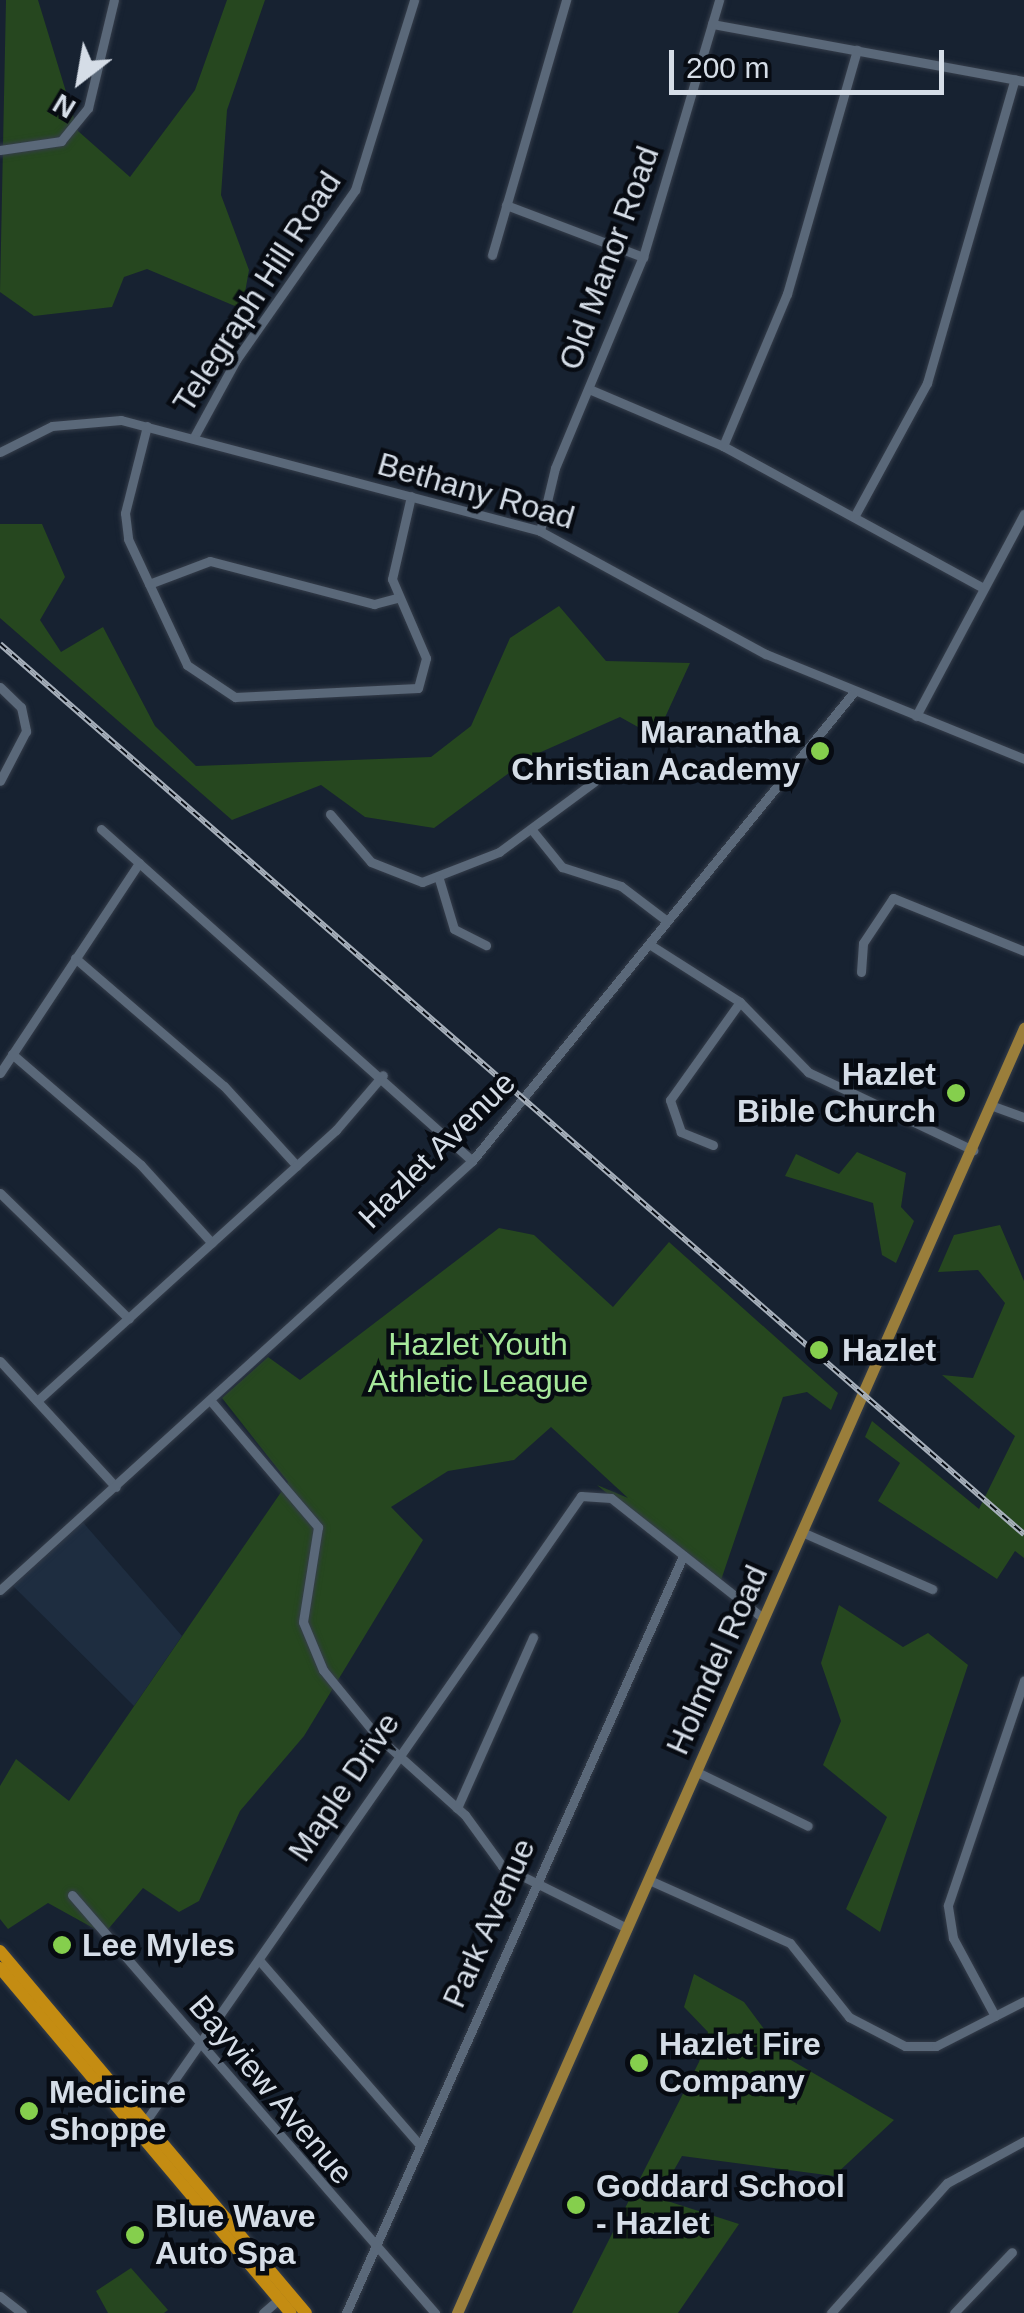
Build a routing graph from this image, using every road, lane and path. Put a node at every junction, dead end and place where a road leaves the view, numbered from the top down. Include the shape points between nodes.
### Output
1 (114, 0) edge
2 (414, 0) edge
3 (566, 0) edge
4 (719, 0) edge
5 (712, 24) junction
6 (857, 50) junction
7 (1019, 80) edge
8 (0, 150) edge
9 (506, 205) junction
10 (492, 255) dead end
11 (643, 257) junction
12 (588, 388) junction
13 (148, 426) junction
14 (194, 437) junction
15 (724, 446) junction
16 (0, 452) edge
17 (412, 496) junction
18 (1024, 514) edge
19 (854, 518) junction
20 (540, 530) junction
21 (149, 584) junction
22 (983, 588) junction
23 (396, 598) junction
24 (0, 686) edge
25 (852, 692) junction
26 (916, 716) junction
27 (1024, 759) edge
28 (0, 781) edge
29 (594, 782) dead end
30 (330, 814) dead end
31 (100, 829) dead end
32 (532, 830) junction
33 (139, 863) junction
34 (439, 879) junction
35 (667, 921) junction
36 (649, 944) junction
37 (486, 945) dead end
38 (1024, 950) edge
39 (75, 958) junction
40 (861, 972) dead end
41 (740, 1002) junction
42 (1024, 1028) edge
43 (12, 1054) junction
44 (0, 1073) edge
45 (384, 1075) junction
46 (993, 1106) junction
47 (1024, 1117) edge
48 (713, 1145) dead end
49 (972, 1150) junction
50 (472, 1161) junction
51 (297, 1166) junction
52 (0, 1193) edge
53 (212, 1243) junction
54 (129, 1319) junction
55 (0, 1361) edge
56 (210, 1400) junction
57 (37, 1402) junction
58 (116, 1487) junction
59 (804, 1533) junction
60 (683, 1556) junction
61 (932, 1589) dead end
62 (0, 1590) edge
63 (763, 1618) junction
64 (532, 1637) dead end
65 (1024, 1681) edge
66 (1012, 1716) junction
67 (1024, 1720) edge
68 (396, 1754) junction
69 (697, 1772) junction
70 (457, 1808) junction
71 (808, 1826) dead end
72 (649, 1880) junction
73 (534, 1883) junction
74 (72, 1895) dead end
75 (627, 1928) junction
76 (0, 1951) edge
77 (259, 1960) junction
78 (0, 1968) edge
79 (1024, 2000) edge
80 (995, 2016) junction
81 (202, 2046) junction
82 (145, 2122) junction
83 (1024, 2141) edge
84 (419, 2144) junction
85 (374, 2250) junction
86 (1012, 2252) dead end
87 (0, 2296) edge
88 (280, 2299) junction
89 (22, 2313) edge
90 (263, 2313) edge
91 (291, 2313) edge
92 (306, 2313) edge
93 (346, 2313) edge
94 (435, 2313) edge
95 (457, 2313) edge
96 (831, 2313) edge
97 (954, 2313) edge

1 - 8 street via 88,108 61,141
2 - 14 street, Telegraph Hill Road via 354,190
3 - 9 street
4 - 5 street, Old Manor Road
5 - 6 street
5 - 11 street, Old Manor Road
6 - 7 street
6 - 15 street via 787,294
7 - 19 street via 928,383
9 - 10 street
9 - 11 street
11 - 12 street, Old Manor Road
12 - 15 street
12 - 20 street, Old Manor Road
13 - 14 street, Bethany Road
13 - 16 street, Bethany Road via 67,422
13 - 21 street via 124,525
14 - 17 street, Bethany Road
15 - 19 street
17 - 20 street, Bethany Road
17 - 23 street via 392,570
18 - 22 street
19 - 22 street
20 - 25 street, Bethany Road
21 - 23 street via 210,561 374,604
21 - 23 street via 191,672 242,698 412,692 426,658
22 - 26 street
24 - 28 street via 21,707 26,732
25 - 26 street, Bethany Road
25 - 35 street, Hazlet Avenue
26 - 27 street, Bethany Road
29 - 32 street
30 - 34 street via 390,876
31 - 33 street
32 - 34 street
32 - 35 street via 562,866 621,886
33 - 39 street
33 - 45 street
34 - 37 street via 454,929
35 - 36 street, Hazlet Avenue
36 - 41 street
36 - 50 street, Hazlet Avenue
38 - 40 street via 893,898 863,943
39 - 43 street
39 - 51 street via 224,1086
41 - 48 street via 670,1100 682,1132
41 - 49 street via 808,1072
42 - 46 main road, Holmdel Road
43 - 44 street
43 - 53 street via 141,1165
45 - 50 street
45 - 51 street
46 - 47 street
46 - 49 main road, Holmdel Road
49 - 59 main road, Holmdel Road
50 - 56 street, Hazlet Avenue
51 - 53 street
52 - 54 street
53 - 54 street
54 - 57 street
55 - 57 street
56 - 58 street, Hazlet Avenue
56 - 68 street via 315,1519 321,1548 303,1609 307,1643
57 - 58 street
58 - 62 street, Hazlet Avenue
59 - 61 street
59 - 63 main road, Holmdel Road
60 - 63 street
60 - 68 street, Maple Drive via 595,1490 574,1504
60 - 73 street, Park Avenue
63 - 69 main road, Holmdel Road
64 - 70 street
65 - 66 street
66 - 67 street
66 - 80 street via 947,1914
68 - 70 street
68 - 77 street, Maple Drive
69 - 71 street
69 - 72 main road, Holmdel Road
70 - 73 street via 497,1862
72 - 75 main road, Holmdel Road
72 - 80 street via 790,1942 849,2017 896,2043 936,2046
73 - 75 street
73 - 84 street, Park Avenue
74 - 81 street, Bayview Avenue
75 - 95 main road, Holmdel Road
76 - 82 highway
77 - 81 street, Maple Drive
77 - 84 street
78 - 88 highway
79 - 80 street
81 - 82 street, Maple Drive
81 - 85 street, Bayview Avenue
82 - 92 highway
83 - 96 street via 947,2183
84 - 85 street, Park Avenue
85 - 93 street, Park Avenue
85 - 94 street, Bayview Avenue
86 - 97 street
87 - 89 street
88 - 90 street
88 - 91 highway

